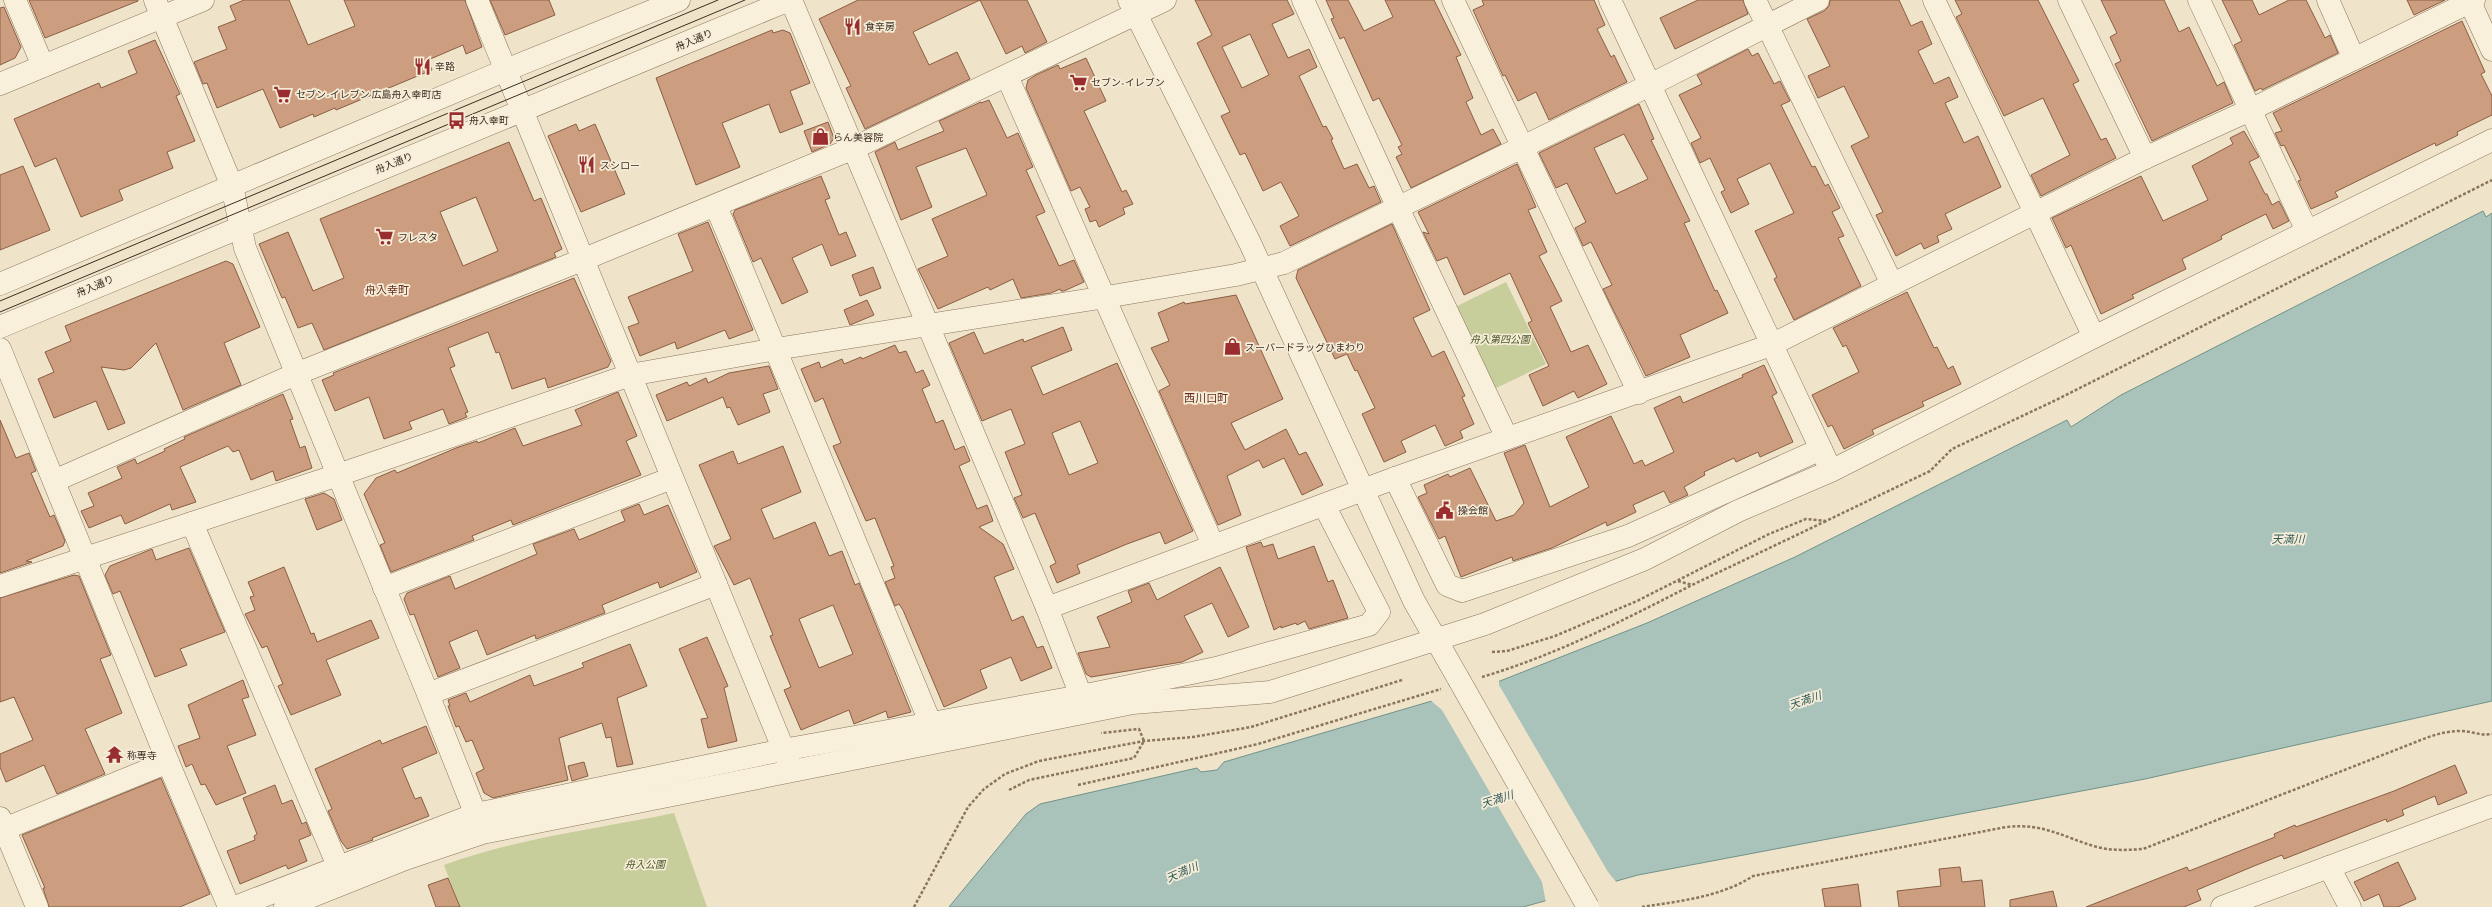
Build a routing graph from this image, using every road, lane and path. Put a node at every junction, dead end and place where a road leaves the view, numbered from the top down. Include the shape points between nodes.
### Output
1 (15, 0) edge
2 (203, 0) edge
3 (476, 0) edge
4 (679, 0) edge
5 (790, 0) edge
6 (1165, 0) edge
7 (1303, 0) edge
8 (1453, 0) edge
9 (1610, 0) edge
10 (1755, 0) edge
11 (1818, 0) edge
12 (1934, 0) edge
13 (2069, 0) edge
14 (2199, 0) edge
15 (2328, 0) edge
16 (2471, 1) edge
17 (1132, 7) edge
18 (158, 8) edge
19 (1767, 25) junction
20 (2492, 50) edge
21 (2354, 59) junction
22 (43, 66) junction
23 (506, 70) junction
24 (1008, 76) junction
25 (0, 84) edge
26 (1650, 85) junction
27 (2250, 110) junction
28 (522, 112) junction
29 (2492, 140) edge
30 (1522, 147) junction
31 (854, 148) junction
32 (2145, 158) junction
33 (2492, 180) edge
34 (232, 186) junction
35 (716, 206) junction
36 (1398, 208) junction
37 (2034, 214) junction
38 (239, 226) junction
39 (2307, 231) junction
40 (582, 260) junction
41 (1262, 270) junction
42 (0, 284) edge
43 (1892, 284) junction
44 (1106, 297) junction
45 (929, 326) junction
46 (0, 327) edge
47 (2094, 337) junction
48 (1771, 345) junction
49 (0, 349) edge
50 (776, 349) junction
51 (296, 374) junction
52 (630, 375) junction
53 (1639, 393) junction
54 (1507, 438) junction
55 (1820, 449) junction
56 (1831, 471) junction
57 (338, 475) junction
58 (672, 478) junction
59 (1396, 478) junction
60 (54, 481) junction
61 (1363, 490) junction
62 (1324, 505) junction
63 (1826, 521) junction
64 (192, 523) junction
65 (1213, 545) junction
66 (85, 558) junction
67 (1678, 580) junction
68 (716, 584) junction
69 (1692, 585) junction
70 (0, 586) edge
71 (384, 588) junction
72 (1047, 608) junction
73 (1435, 639) junction
74 (1492, 652) dead end
75 (1481, 677) dead end
76 (1402, 680) dead end
77 (1450, 683) junction
78 (428, 694) junction
79 (1081, 696) junction
80 (930, 722) junction
81 (1094, 733) dead end
82 (2492, 734) edge
83 (1144, 742) junction
84 (787, 760) junction
85 (168, 762) junction
86 (1078, 785) dead end
87 (1009, 790) dead end
88 (2492, 806) edge
89 (2, 823) edge
90 (479, 823) junction
91 (338, 866) junction
92 (2329, 867) junction
93 (37, 907) edge
94 (229, 907) edge
95 (235, 907) edge
96 (285, 907) edge
97 (914, 907) edge
98 (1588, 907) edge
99 (1642, 907) edge
100 (2222, 907) edge
101 (2350, 907) edge

1 - 22 street
2 - 18 street
3 - 23 street
4 - 23 street
5 - 28 street, 舟入通り
5 - 31 street
6 - 17 street
7 - 36 street
8 - 30 street
9 - 26 street
10 - 19 street
11 - 19 street
12 - 37 street
13 - 32 street
14 - 27 street
15 - 21 street
16 - 20 street
16 - 21 street
17 - 24 street
17 - 41 street
18 - 22 street
18 - 34 street
19 - 26 street
19 - 43 street
21 - 27 street
22 - 25 street
23 - 28 street
23 - 34 street
24 - 31 street
24 - 44 street
26 - 30 street
26 - 48 street
27 - 32 street
27 - 39 street
28 - 38 street, 舟入通り
28 - 40 street
29 - 39 street
30 - 36 street
30 - 53 street
31 - 35 street
31 - 45 street
32 - 37 street
33 - 63 path via 2054,401 1952,449 1930,471
34 - 38 street
34 - 42 street
35 - 40 street
35 - 50 street
36 - 41 street via 1284,263
36 - 54 street
37 - 43 street
37 - 47 street
38 - 46 street, 舟入通り
38 - 51 street via 245,248
39 - 47 street
40 - 51 street
40 - 52 street
41 - 44 street
41 - 61 street
43 - 48 street
44 - 45 street
44 - 65 street
45 - 50 street
45 - 72 street
47 - 56 street
48 - 53 street
48 - 55 street
49 - 60 street
50 - 52 street
50 - 80 street
51 - 57 street
51 - 60 street
52 - 57 street
52 - 58 street
53 - 54 street
54 - 59 street
55 - 56 street
55 - 59 street via 1628,536 1462,592 1447,585
56 - 73 street via 1738,511 1645,560 1485,624
57 - 64 street
57 - 71 street
58 - 68 street
58 - 71 street
59 - 61 street
60 - 66 street
61 - 62 street
61 - 73 street via 1414,601
62 - 65 street
62 - 79 street via 1379,612 1369,626 1216,668
63 - 67 path via 1806,519 1769,534
63 - 69 path
64 - 66 street
64 - 91 street
65 - 72 street
66 - 70 street
66 - 85 street
67 - 69 path
67 - 74 path via 1637,601 1555,636 1507,651
68 - 78 street
68 - 84 street
69 - 75 path via 1621,622 1571,644
71 - 78 street
72 - 79 street
73 - 77 street
73 - 84 street via 1270,692 1133,703
76 - 83 path via 1252,727
77 - 86 path via 1258,744
77 - 98 street, bridge
78 - 90 street
79 - 80 street
80 - 84 street
81 - 83 path via 1139,729
82 - 99 path via 2445,732 2426,738 2143,849 2119,851 2097,847 2044,828 2006,828 1753,876 1736,887
83 - 87 path via 1134,758 1029,780
83 - 97 path via 1038,761 1005,774 984,789 968,807
84 - 90 street
85 - 89 street
85 - 94 street
88 - 92 street
89 - 93 street
90 - 91 street
90 - 96 street via 405,859
91 - 95 street
92 - 100 street
92 - 101 street

